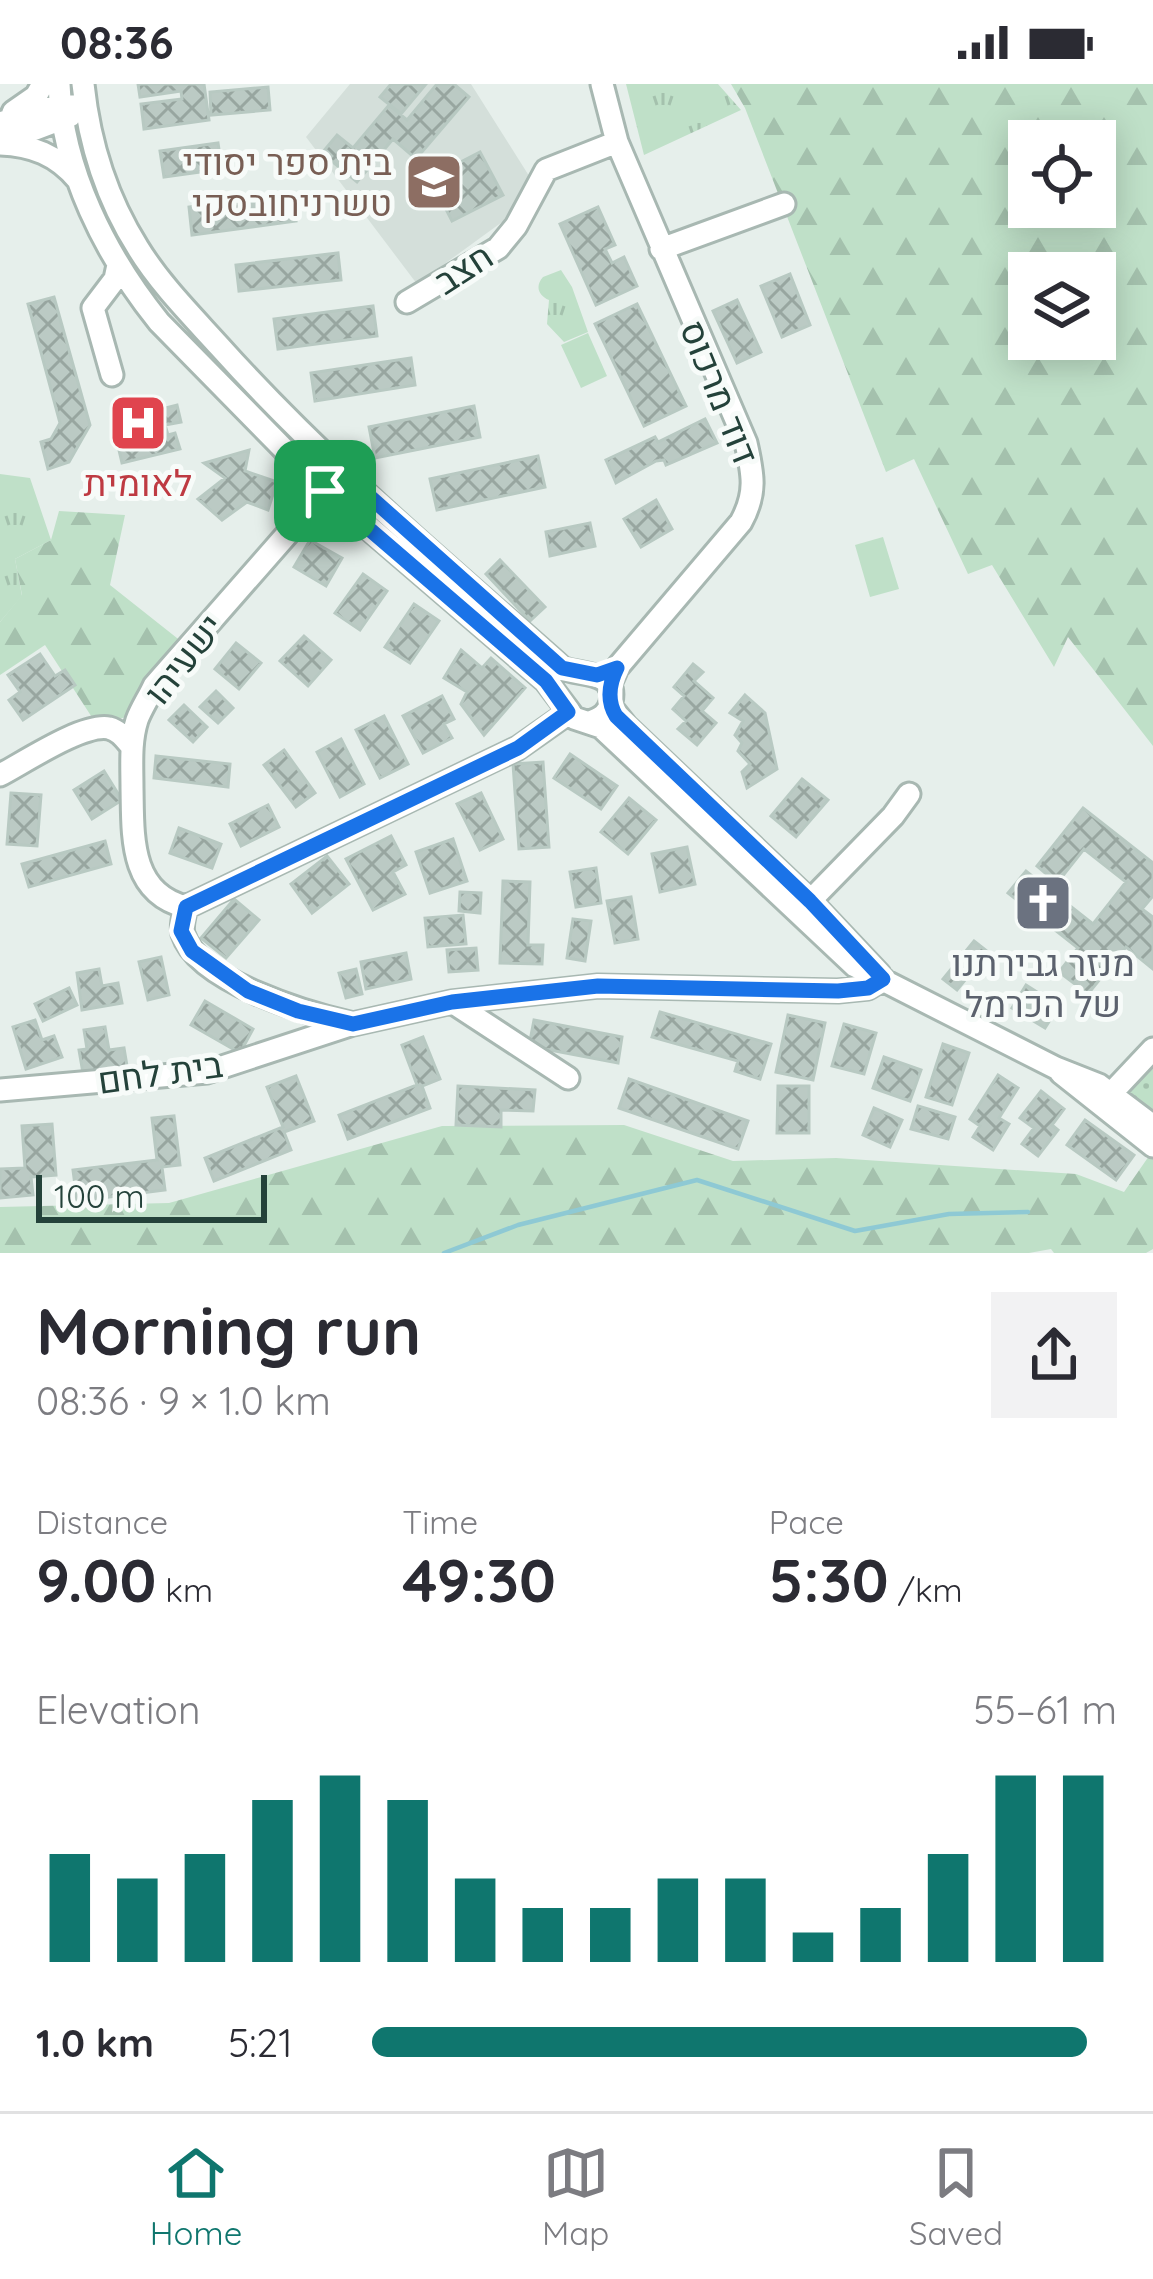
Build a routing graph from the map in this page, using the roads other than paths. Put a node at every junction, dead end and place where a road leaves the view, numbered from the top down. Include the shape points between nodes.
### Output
1 (43, 84) edge
2 (602, 84) edge
3 (84, 95) edge
4 (60, 103) edge
5 (0, 121) edge
6 (617, 142) junction
7 (0, 143) edge
8 (81, 183) junction
9 (784, 204) dead end
10 (661, 249) junction
11 (118, 265) junction
12 (407, 302) dead end
13 (112, 375) dead end
14 (359, 487) junction
15 (325, 491) junction
16 (603, 682) junction
17 (565, 707) junction
18 (590, 722) junction
19 (132, 747) junction
20 (0, 775) edge
21 (909, 794) dead end
22 (810, 901) junction
23 (186, 907) junction
24 (883, 979) junction
25 (452, 1002) junction
26 (353, 1024) junction
27 (1153, 1049) edge
28 (568, 1078) dead end
29 (0, 1090) edge
30 (1107, 1101) junction
31 (1153, 1126) edge
32 (1153, 1146) edge

1 - 5 street
2 - 6 street, דוד מרכוס
3 - 4 street
3 - 14 street via 109,191 141,254 272,405
4 - 5 street
4 - 7 street
4 - 8 street
6 - 10 street, דוד מרכוס
6 - 12 street, חצב via 546,170 498,248
7 - 8 street via 40,151
8 - 11 street
9 - 10 street
10 - 16 street, דוד מרכוס via 746,442 752,501
11 - 13 street via 93,308
11 - 15 street via 158,322
14 - 15 street
14 - 16 street via 562,668
15 - 17 street via 546,681
15 - 19 street, ישעיהו via 154,686
16 - 17 street via 568,682
16 - 18 street via 603,716
16 - 22 street via 626,726
17 - 18 street
17 - 23 street via 518,748
18 - 24 street via 842,956
19 - 20 street, ישעיהו via 119,732 86,730
19 - 23 street via 133,851 147,884
21 - 22 street
22 - 24 street
23 - 26 street via 181,931 192,951 248,991
24 - 25 street, בית לחם via 838,991 640,985
24 - 30 street via 1088,1079
25 - 26 street, בית לחם
25 - 28 street
26 - 29 street, בית לחם via 207,1072
27 - 30 street
30 - 31 street
30 - 32 street

